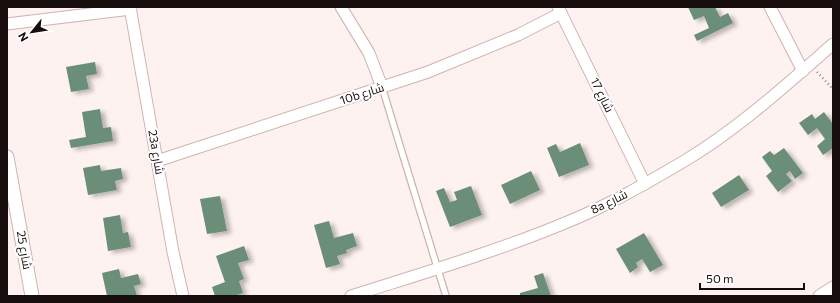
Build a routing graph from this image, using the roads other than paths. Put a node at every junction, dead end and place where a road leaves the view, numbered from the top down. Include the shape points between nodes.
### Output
1 (341, 7) edge
2 (770, 7) edge
3 (131, 8) edge
4 (560, 10) edge
5 (7, 24) edge
6 (833, 44) edge
7 (806, 68) junction
8 (382, 87) junction
9 (7, 161) edge
10 (157, 161) junction
11 (645, 184) junction
12 (438, 268) junction
13 (833, 287) edge
14 (32, 296) edge
15 (183, 296) edge
16 (351, 296) edge
17 (446, 296) edge
18 (819, 296) edge

1 - 8 street via 369,53
2 - 7 street
3 - 5 street
3 - 10 street, 23a شارع
4 - 8 street, 10b شارع via 474,54
4 - 11 street, شارع 17
6 - 7 street, 8a شارع
7 - 11 street, 8a شارع via 727,132
8 - 10 street, 10b شارع
8 - 12 lane
9 - 14 street, شارع 25
10 - 15 street, 23a شارع
11 - 12 street, 8a شارع via 566,222 484,254
12 - 16 street, 8a شارع
12 - 17 lane
13 - 18 street

